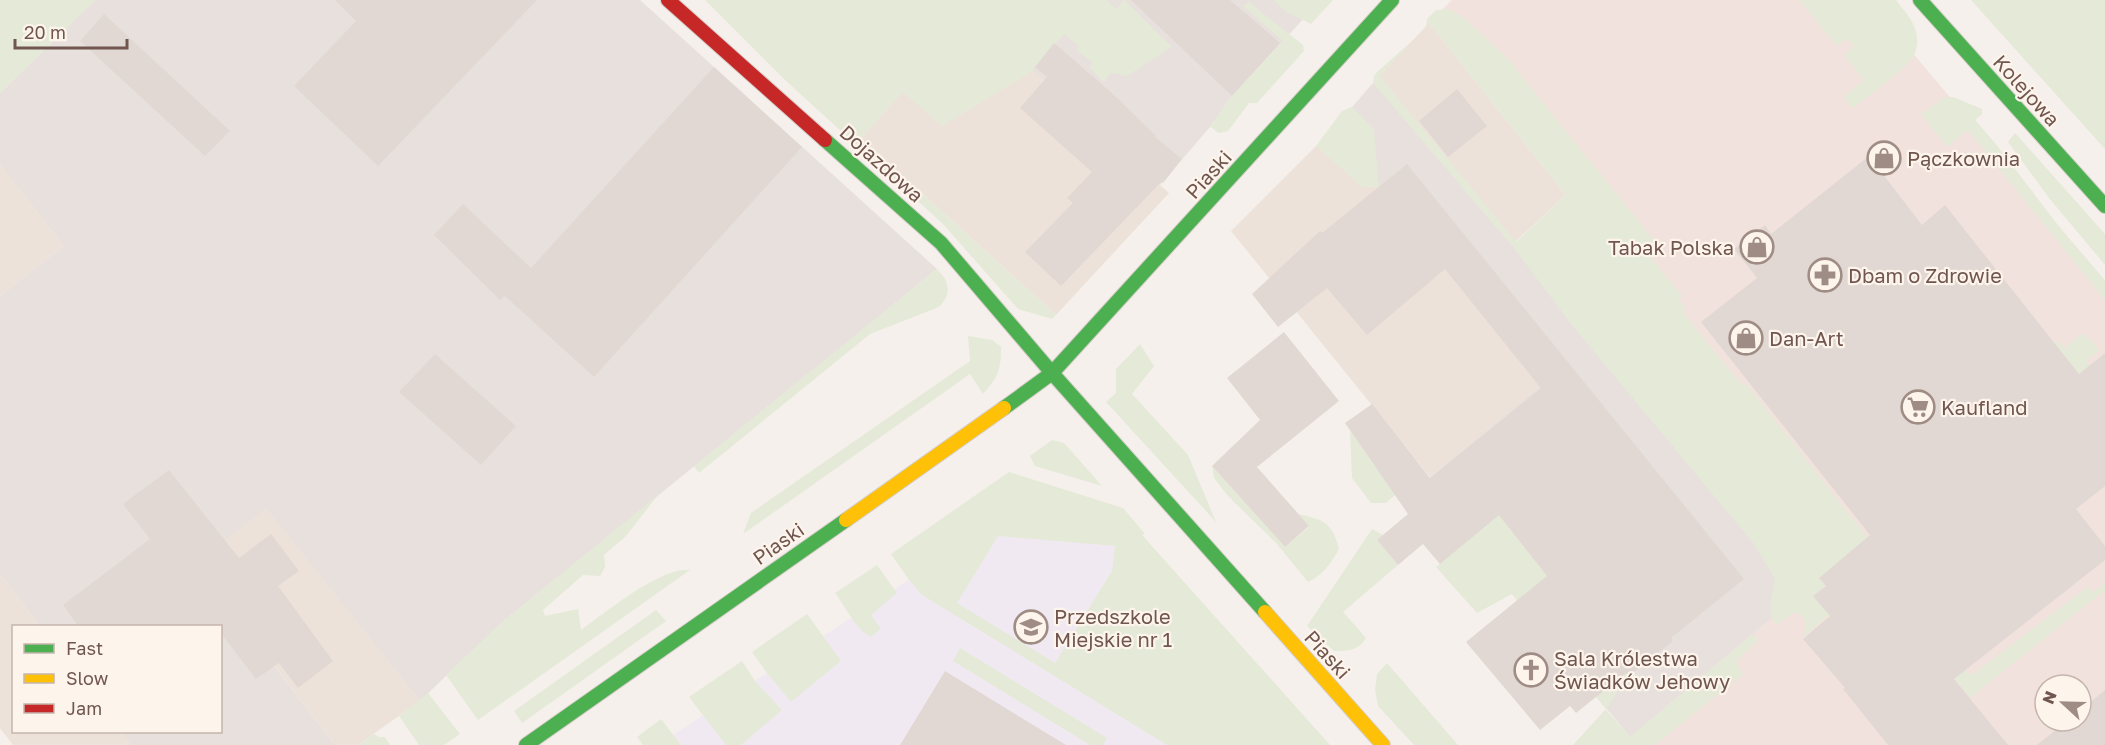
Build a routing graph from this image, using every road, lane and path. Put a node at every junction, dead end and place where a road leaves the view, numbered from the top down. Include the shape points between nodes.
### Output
1 (668, 0) edge
2 (1392, 0) edge
3 (1920, 0) edge
4 (2105, 206) edge
5 (1052, 373) junction
6 (526, 745) edge
7 (1383, 745) edge

1 - 5 street, Dojazdowa via 941,243
2 - 5 street, Piaski
3 - 4 street, Kolejowa
5 - 6 street, Piaski
5 - 7 street, Piaski

